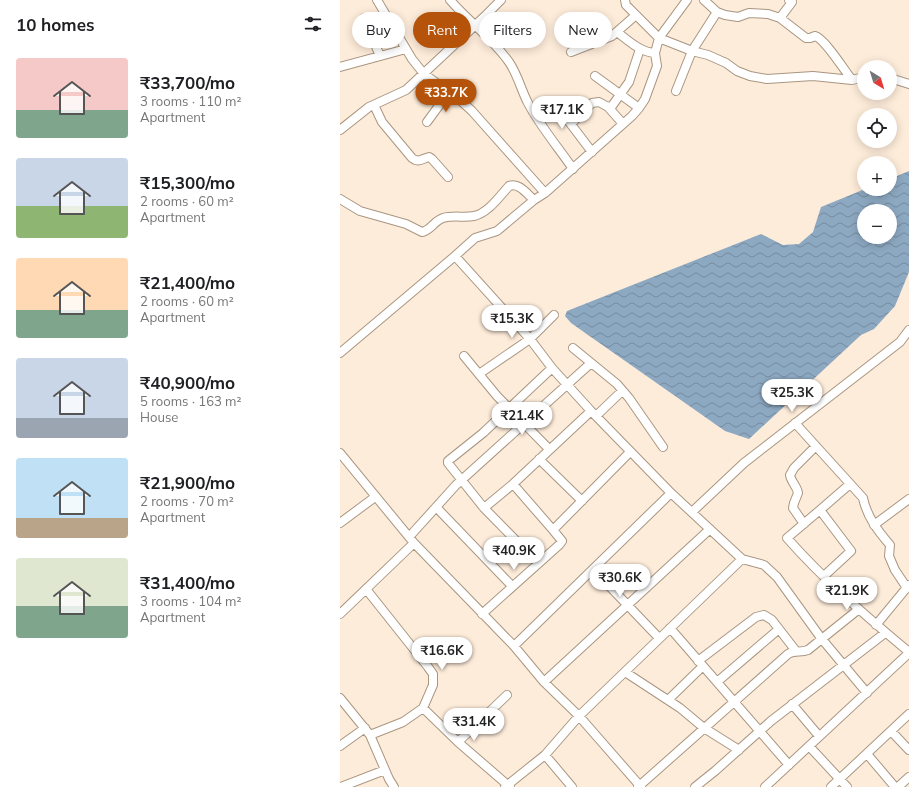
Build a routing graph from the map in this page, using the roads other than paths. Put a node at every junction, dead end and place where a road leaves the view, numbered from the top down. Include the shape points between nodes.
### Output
1 (377, 0) edge
2 (450, 0) edge
3 (501, 0) edge
4 (688, 0) edge
5 (704, 0) edge
6 (789, 0) edge
7 (624, 2) edge
8 (717, 12) junction
9 (636, 15) junction
10 (780, 18) junction
11 (476, 25) junction
12 (617, 32) junction
13 (659, 38) junction
14 (377, 48) edge
15 (406, 49) junction
16 (640, 49) junction
17 (692, 51) junction
18 (571, 52) dead end
19 (655, 53) junction
20 (380, 56) junction
21 (340, 67) edge
22 (424, 74) junction
23 (595, 76) dead end
24 (857, 79) edge
25 (852, 80) junction
26 (897, 80) edge
27 (909, 84) edge
28 (676, 91) dead end
29 (449, 92) junction
30 (621, 95) junction
31 (374, 105) junction
32 (609, 108) junction
33 (638, 108) junction
34 (533, 112) junction
35 (426, 122) dead end
36 (571, 124) junction
37 (623, 124) junction
38 (340, 130) edge
39 (592, 152) junction
40 (573, 169) junction
41 (448, 177) dead end
42 (545, 193) junction
43 (340, 199) edge
44 (534, 200) junction
45 (455, 256) junction
46 (554, 316) dead end
47 (909, 330) edge
48 (530, 339) junction
49 (573, 348) dead end
50 (340, 353) edge
51 (464, 356) dead end
52 (591, 363) junction
53 (552, 368) junction
54 (479, 374) junction
55 (568, 384) junction
56 (622, 391) junction
57 (508, 408) junction
58 (593, 414) junction
59 (524, 423) junction
60 (795, 424) junction
61 (816, 446) junction
62 (663, 447) dead end
63 (549, 449) junction
64 (630, 452) junction
65 (340, 453) edge
66 (539, 459) junction
67 (462, 481) junction
68 (513, 484) junction
69 (850, 484) junction
70 (671, 493) junction
71 (375, 497) junction
72 (909, 499) edge
73 (582, 501) junction
74 (436, 507) junction
75 (484, 508) junction
76 (820, 510) junction
77 (692, 512) junction
78 (340, 523) edge
79 (804, 524) junction
80 (874, 525) junction
81 (710, 529) junction
82 (553, 530) junction
83 (411, 540) junction
84 (742, 559) junction
85 (538, 563) junction
86 (593, 569) junction
87 (824, 576) junction
88 (512, 586) junction
89 (908, 586) edge
90 (366, 590) junction
91 (628, 605) junction
92 (859, 609) junction
93 (340, 614) edge
94 (482, 614) junction
95 (876, 625) junction
96 (670, 628) junction
97 (779, 629) junction
98 (885, 632) junction
99 (659, 638) junction
100 (821, 638) junction
101 (514, 646) junction
102 (796, 651) junction
103 (909, 653) edge
104 (701, 663) junction
105 (843, 665) junction
106 (625, 672) junction
107 (544, 682) junction
108 (717, 682) junction
109 (867, 693) junction
110 (507, 695) dead end
111 (340, 698) edge
112 (668, 700) junction
113 (734, 701) junction
114 (792, 704) junction
115 (423, 708) junction
116 (909, 714) edge
117 (579, 716) junction
118 (704, 728) junction
119 (760, 731) junction
120 (891, 731) junction
121 (367, 732) junction
122 (819, 736) junction
123 (458, 742) junction
124 (340, 746) edge
125 (809, 746) junction
126 (739, 750) junction
127 (909, 750) edge
128 (867, 754) junction
129 (545, 755) junction
130 (789, 765) junction
131 (385, 770) junction
132 (909, 777) edge
133 (840, 779) junction
134 (508, 786) edge
135 (640, 786) edge
136 (769, 786) edge
137 (341, 787) edge
138 (394, 787) edge
139 (572, 787) edge
140 (695, 787) edge
141 (831, 787) edge
142 (847, 787) edge
143 (895, 787) edge
144 (898, 787) edge

1 - 15 street
2 - 11 street
3 - 11 street
4 - 13 street
5 - 8 street
6 - 10 street via 792,2
7 - 9 street
8 - 10 street via 738,17 749,13 768,14
8 - 17 street
9 - 12 street
9 - 13 street
10 - 25 street via 806,38 818,37
11 - 22 street
11 - 34 street via 509,62
12 - 16 street
12 - 18 street via 604,40
13 - 17 street
13 - 19 street
14 - 20 street
15 - 20 street
15 - 22 street
16 - 19 street via 647,53
16 - 30 street via 629,82
17 - 25 street via 719,59 737,72 766,80 813,76
17 - 28 street
19 - 33 street via 657,66 645,99
20 - 21 street
22 - 29 street
22 - 31 street via 406,90
23 - 30 street
24 - 25 street
26 - 27 street
29 - 35 street
29 - 42 street via 483,122
30 - 32 street
30 - 33 street
31 - 38 street
31 - 41 street via 382,122 415,161 429,157
32 - 36 street via 599,102 592,103
32 - 37 street
33 - 37 street
34 - 36 street via 552,100
34 - 40 street
36 - 39 street
37 - 39 street
39 - 40 street
40 - 42 street
42 - 44 street
43 - 44 street via 360,211 406,224 422,232 442,219 473,216 482,212 509,186 519,187
44 - 45 street via 497,231 475,238
45 - 48 street
45 - 50 street
46 - 48 street
47 - 60 street via 900,342
48 - 53 street
48 - 54 street
49 - 52 street
51 - 54 street
52 - 55 street
52 - 56 street
53 - 55 street
53 - 57 street
54 - 57 street
55 - 58 street
55 - 59 street
56 - 58 street
56 - 62 street
57 - 59 street
57 - 67 street via 483,433 448,461
58 - 63 street
58 - 64 street
59 - 63 street
59 - 67 street
60 - 61 street
60 - 77 street via 744,463
61 - 69 street
61 - 79 street via 790,475 798,493 793,508
63 - 66 street
64 - 70 street
64 - 73 street
65 - 71 street
66 - 68 street
66 - 73 street
67 - 74 street
67 - 75 street
68 - 75 street
68 - 82 street
69 - 76 street
69 - 80 street via 863,498
70 - 77 street
70 - 86 street
71 - 78 street
71 - 83 street
72 - 80 street
73 - 82 street
74 - 83 street
74 - 88 street
75 - 85 street
76 - 79 street
76 - 87 street via 851,551
77 - 81 street
79 - 87 street via 787,538
80 - 89 street via 890,545 889,556 895,570
81 - 84 street
81 - 91 street
82 - 85 street via 562,541
83 - 90 street
83 - 94 street
84 - 96 street
84 - 100 street via 764,564 777,577
85 - 88 street
86 - 91 street
86 - 101 street
87 - 92 street
88 - 94 street
89 - 95 street
90 - 93 street
90 - 115 street via 433,674 434,686
91 - 99 street
91 - 107 street
92 - 95 street
92 - 100 street
94 - 101 street
95 - 98 street
96 - 99 street
96 - 104 street
97 - 102 street
97 - 104 street via 768,616 760,615
97 - 108 street
98 - 103 street
98 - 105 street
99 - 106 street
100 - 102 street via 808,650
100 - 105 street
101 - 107 street
102 - 113 street via 788,654
103 - 109 street
104 - 108 street
104 - 112 street
105 - 109 street
105 - 114 street
106 - 112 street
106 - 117 street
107 - 117 street
108 - 113 street
109 - 122 street
110 - 123 street
111 - 121 street
112 - 118 street
113 - 118 street
113 - 119 street
114 - 119 street
114 - 122 street
115 - 121 street via 403,722
115 - 123 street
116 - 120 street
117 - 129 street
117 - 135 street
118 - 126 street
118 - 135 street
119 - 126 street
119 - 130 street
120 - 127 street
120 - 128 street
121 - 124 street
121 - 131 street
122 - 125 street
123 - 134 street
125 - 130 street
125 - 133 street
126 - 140 street
128 - 133 street
128 - 143 street
129 - 134 street
129 - 139 street
130 - 136 street
131 - 137 street
131 - 138 street
132 - 144 street
133 - 141 street
133 - 142 street

